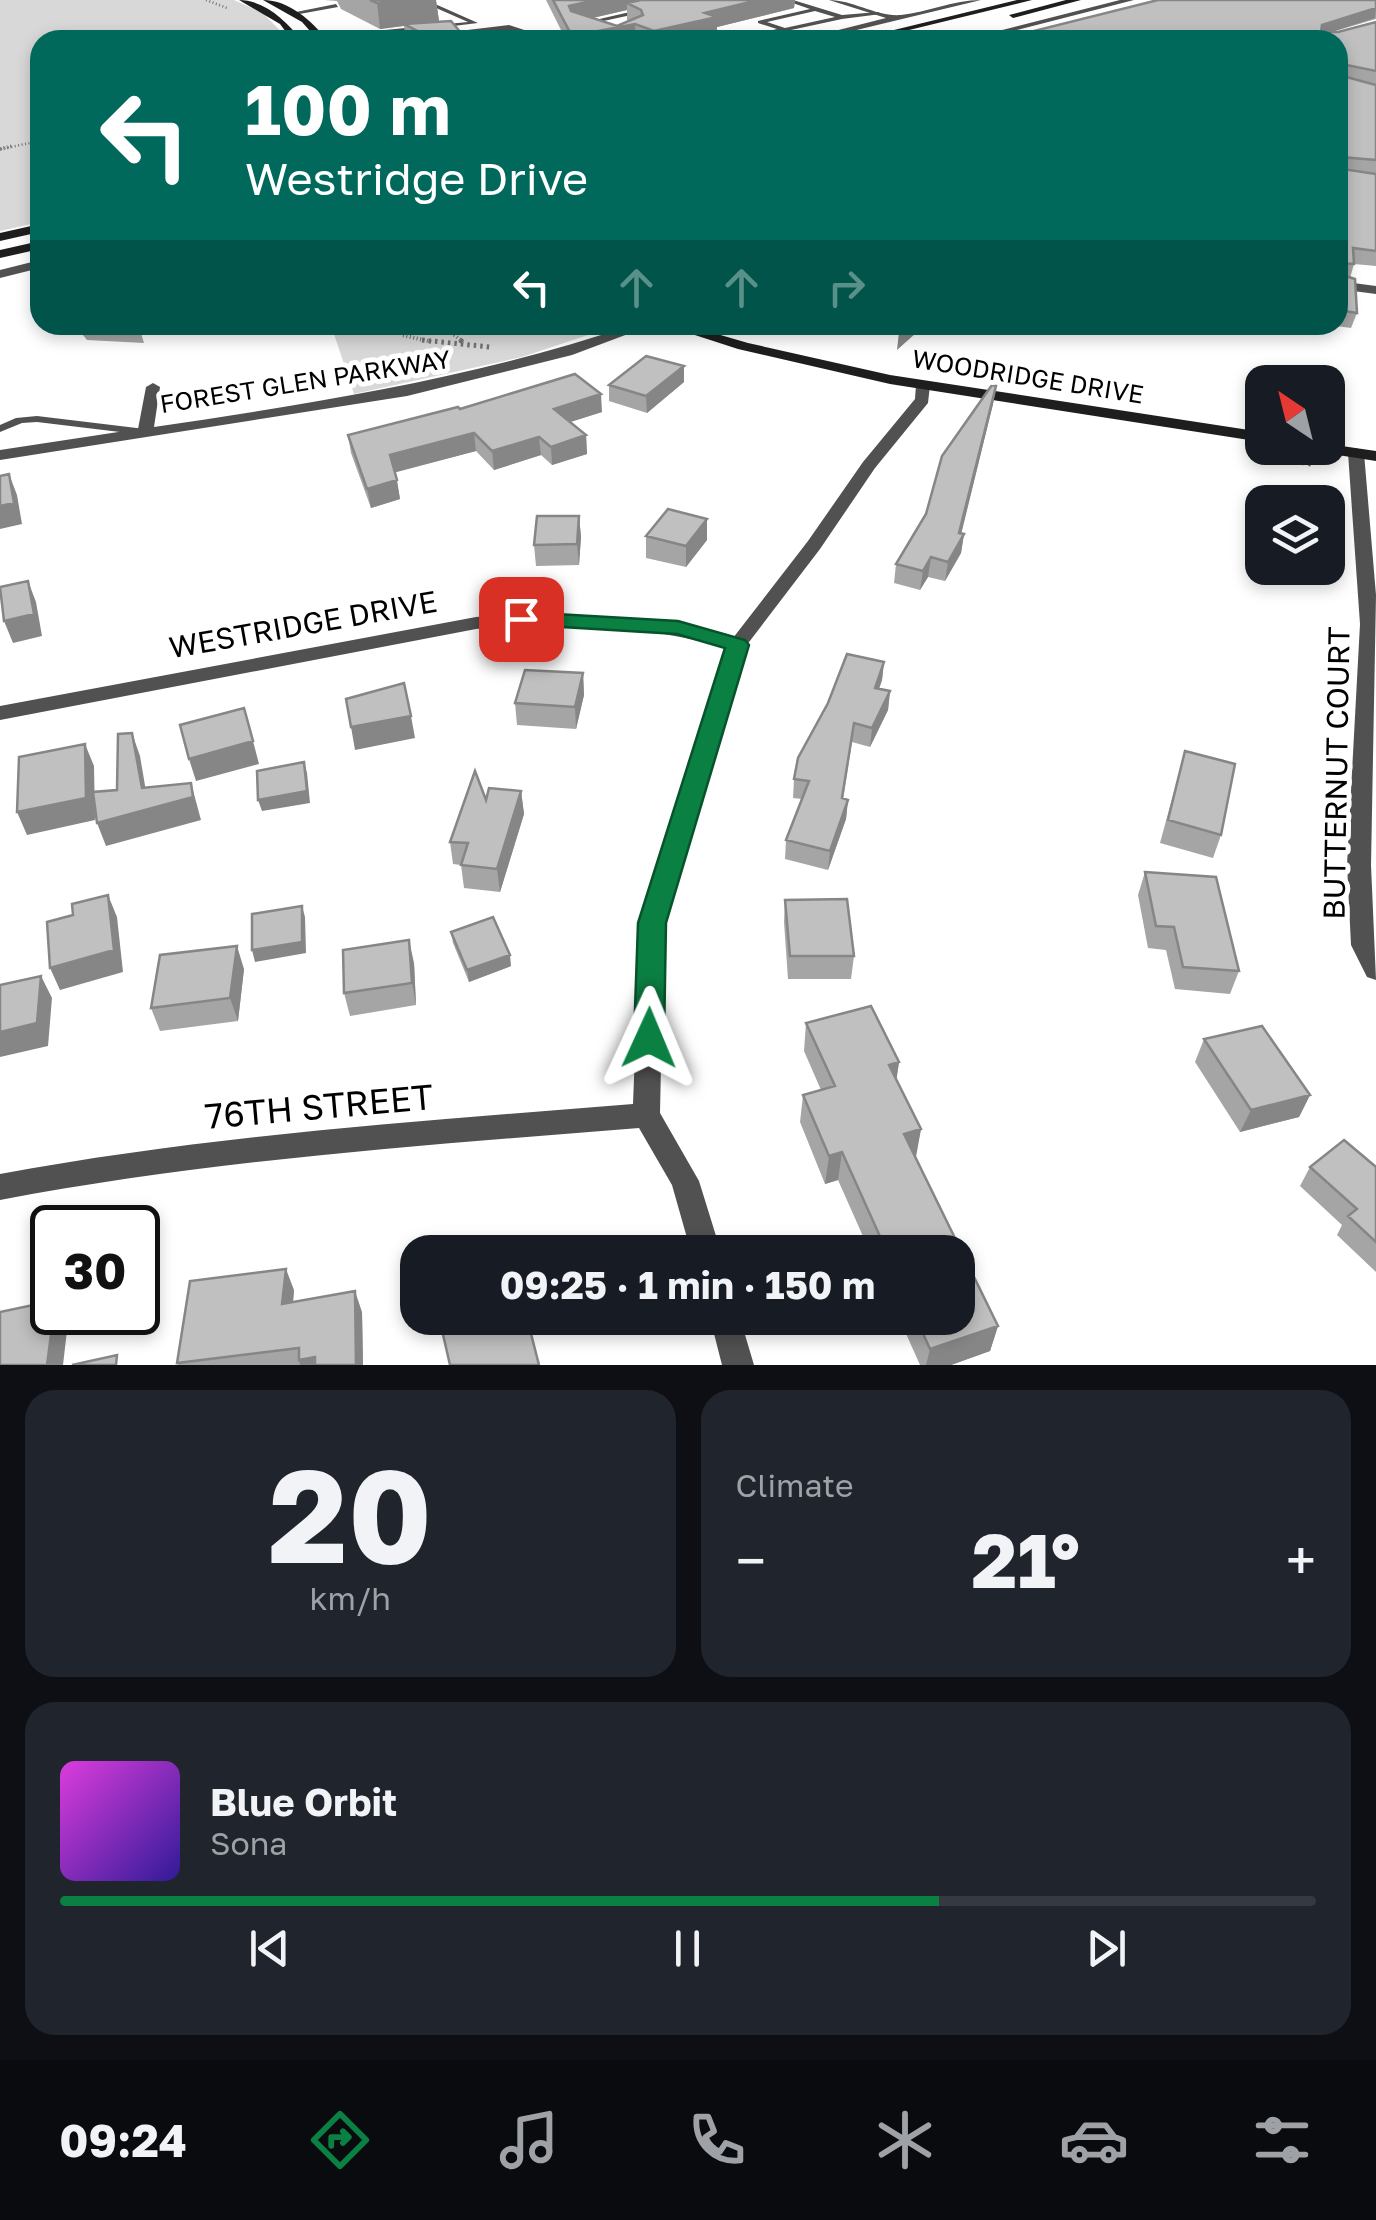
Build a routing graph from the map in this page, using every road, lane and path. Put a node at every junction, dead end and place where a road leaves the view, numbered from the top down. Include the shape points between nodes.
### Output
1 (243, 0) edge
2 (268, 0) edge
3 (422, 0) edge
4 (786, 0) edge
5 (833, 0) edge
6 (977, 0) edge
7 (1028, 0) edge
8 (1077, 0) edge
9 (1130, 0) edge
10 (336, 6) dead end
11 (816, 9) junction
12 (645, 11) edge
13 (294, 13) junction
14 (878, 14) junction
15 (842, 17) junction
16 (610, 18) junction
17 (898, 18) junction
18 (475, 23) junction
19 (624, 24) edge
20 (925, 24) junction
21 (289, 30) edge
22 (312, 30) edge
23 (405, 30) edge
24 (492, 30) joint
25 (517, 30) edge
26 (589, 30) edge
27 (784, 30) joint
28 (846, 30) edge
29 (900, 30) edge
30 (950, 30) edge
31 (1008, 30) edge
32 (30, 144) edge
33 (0, 149) edge
34 (30, 230) edge
35 (0, 237) edge
36 (30, 246) edge
37 (0, 254) edge
38 (30, 266) edge
39 (0, 274) edge
40 (1348, 287) edge
41 (1376, 290) edge
42 (402, 335) edge
43 (455, 335) edge
44 (616, 335) edge
45 (707, 335) edge
46 (466, 344) junction
47 (492, 347) dead end
48 (923, 385) junction
49 (153, 387) dead end
50 (0, 429) edge
51 (146, 432) junction
52 (1245, 435) edge
53 (0, 455) edge
54 (1366, 455) edge
55 (738, 645) junction
56 (0, 714) edge
57 (1376, 970) edge
58 (646, 1116) junction
59 (0, 1187) edge
60 (701, 1235) edge
61 (730, 1335) edge
62 (738, 1365) edge

1 - 21 street
2 - 13 street
3 - 18 lane
4 - 11 lane
5 - 14 street
6 - 17 street
7 - 20 street
8 - 30 street
9 - 31 street
10 - 13 lane
11 - 15 lane
11 - 27 lane via 760,22
12 - 16 lane
13 - 22 street
14 - 15 lane
14 - 17 street
15 - 27 lane
16 - 19 lane
16 - 26 lane via 576,25
17 - 20 street
17 - 28 street
18 - 23 lane
18 - 24 lane
20 - 29 street
24 - 25 street
32 - 33 path
34 - 35 street
36 - 37 street
38 - 39 street
40 - 41 street
42 - 46 path
43 - 46 path
44 - 51 street, FOREST GLEN PARKWAY via 418,390
45 - 48 street, WOODRIDGE DRIVE
46 - 47 path
48 - 52 street, WOODRIDGE DRIVE
48 - 55 street via 923,400
49 - 51 street, FOREST GLEN PARKWAY
50 - 51 lane via 37,419
51 - 53 street, FOREST GLEN PARKWAY
54 - 57 street, BUTTERNUT COURT via 1369,624 1360,885 1363,945
55 - 56 street, WESTRIDGE DRIVE via 678,628 521,619 223,668
55 - 58 street via 652,923
58 - 59 street, 76TH STREET via 241,1148
58 - 60 street via 685,1182
61 - 62 street

